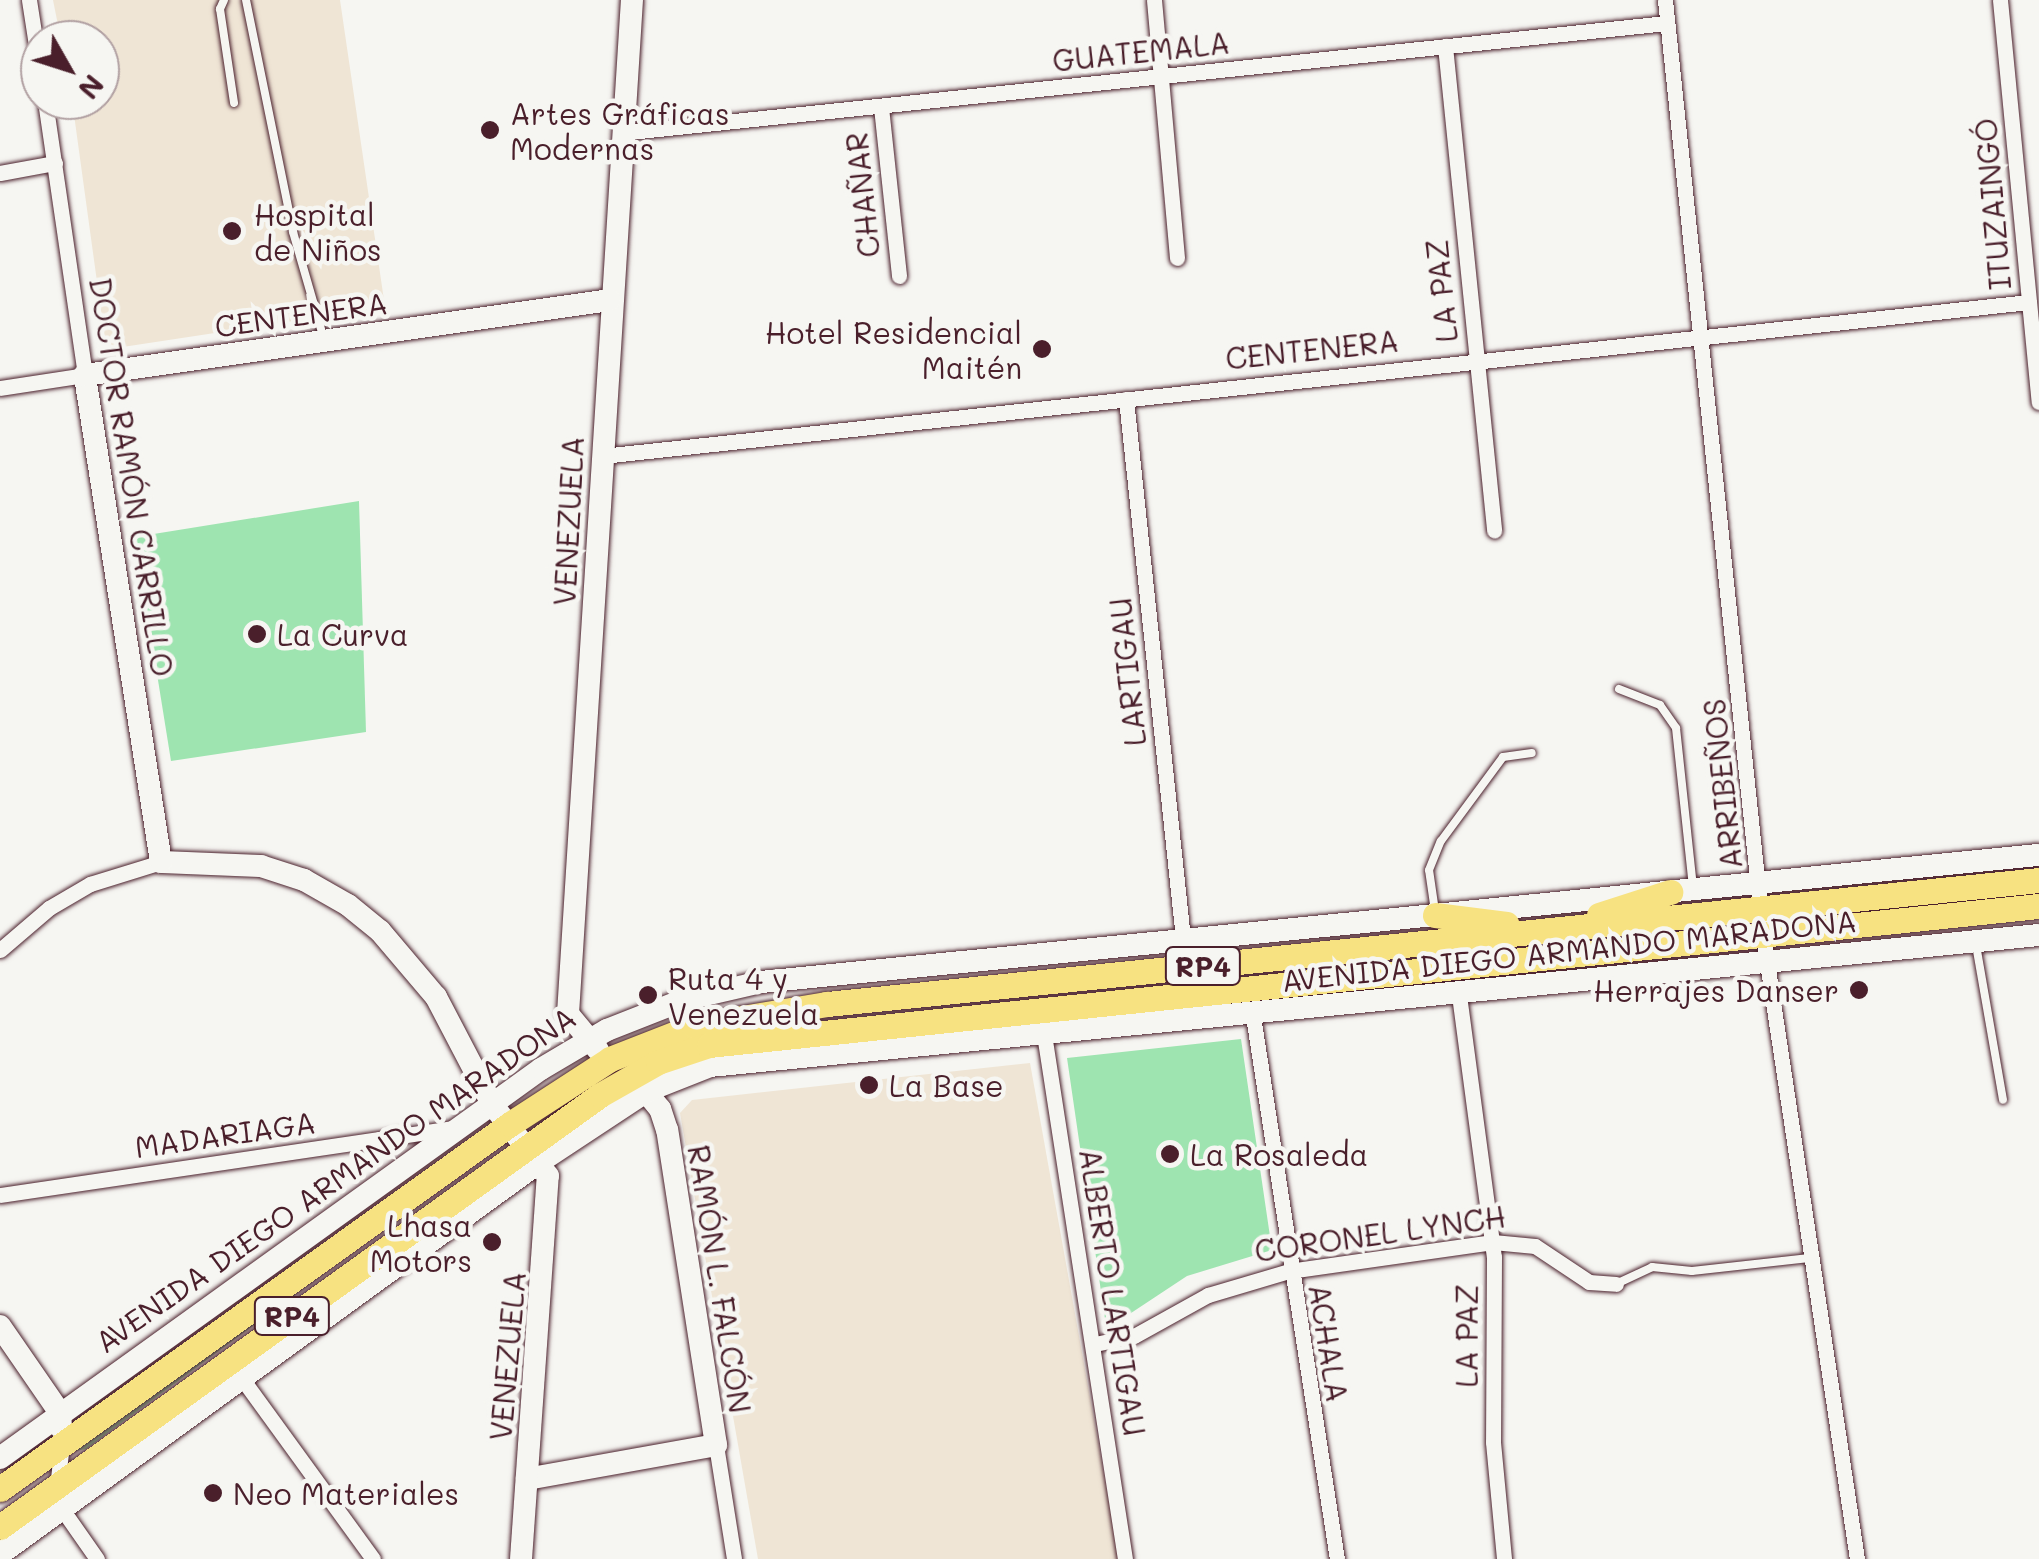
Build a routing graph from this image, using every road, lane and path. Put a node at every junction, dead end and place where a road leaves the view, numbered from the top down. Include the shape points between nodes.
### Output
1 (224, 0) edge
2 (246, 0) edge
3 (632, 0) edge
4 (1154, 0) edge
5 (1665, 0) edge
6 (2000, 0) edge
7 (1667, 23) junction
8 (1445, 46) junction
9 (1162, 76) junction
10 (234, 104) dead end
11 (881, 107) junction
12 (48, 120) edge
13 (620, 133) junction
14 (55, 163) junction
15 (0, 173) edge
16 (1177, 258) dead end
17 (899, 276) dead end
18 (610, 300) junction
19 (2029, 302) junction
20 (1704, 336) junction
21 (324, 340) junction
22 (1476, 361) junction
23 (85, 375) junction
24 (0, 388) edge
25 (1126, 400) junction
26 (2039, 402) edge
27 (602, 456) junction
28 (1494, 532) dead end
29 (1619, 689) dead end
30 (1532, 754) dead end
31 (2039, 854) edge
32 (160, 862) junction
33 (2039, 880) edge
34 (1759, 882) junction
35 (1681, 890) junction
36 (2039, 906) edge
37 (1762, 909) junction
38 (1436, 915) junction
39 (1551, 930) junction
40 (2039, 934) edge
41 (1183, 939) junction
42 (1976, 941) junction
43 (1765, 949) junction
44 (0, 950) edge
45 (1459, 995) junction
46 (1253, 1016) junction
47 (1044, 1034) junction
48 (586, 1040) junction
49 (610, 1059) junction
50 (639, 1083) junction
51 (2003, 1100) dead end
52 (492, 1104) junction
53 (510, 1124) junction
54 (457, 1128) junction
55 (534, 1153) junction
56 (0, 1195) edge
57 (1493, 1242) junction
58 (1810, 1258) junction
59 (1289, 1272) junction
60 (1616, 1284) joint
61 (0, 1326) edge
62 (1096, 1344) junction
63 (243, 1380) junction
64 (60, 1413) junction
65 (62, 1444) junction
66 (716, 1445) junction
67 (0, 1458) edge
68 (528, 1479) junction
69 (0, 1488) edge
70 (59, 1498) junction
71 (0, 1527) edge
72 (0, 1554) edge
73 (97, 1559) edge
74 (373, 1559) edge
75 (522, 1559) edge
76 (734, 1559) edge
77 (1125, 1559) edge
78 (1337, 1559) edge
79 (1504, 1559) edge
80 (1857, 1559) edge

1 - 10 lane
2 - 21 lane via 293,232
3 - 13 street, VENEZUELA
4 - 9 street
5 - 7 street, ARRIBEÑOS
6 - 19 street, ITUZAINGÓ
7 - 8 street, GUATEMALA
7 - 20 street, ARRIBEÑOS
8 - 9 street, GUATEMALA
8 - 22 street, LA PAZ
9 - 11 street, GUATEMALA
9 - 16 street
11 - 13 street, GUATEMALA
11 - 17 street, CHAÑAR
12 - 14 street, DOCTOR RAMÓN CARRILLO
13 - 18 street, VENEZUELA
14 - 15 street
14 - 23 street, DOCTOR RAMÓN CARRILLO
18 - 21 street, CENTENERA
18 - 27 street, VENEZUELA
19 - 20 street, CENTENERA
19 - 26 street, ITUZAINGÓ
20 - 22 street, CENTENERA
20 - 34 street, ARRIBEÑOS
21 - 23 street, CENTENERA
22 - 25 street, CENTENERA
22 - 28 street, LA PAZ
23 - 24 street, CENTENERA
23 - 32 street, DOCTOR RAMÓN CARRILLO
25 - 27 street, CENTENERA
25 - 41 street, LARTIGAU
27 - 48 street, VENEZUELA via 568,1014
29 - 35 lane via 1660,705 1676,728
30 - 38 lane via 1503,757 1442,841 1429,870
31 - 34 street, AVENIDA DIEGO ARMANDO MARADONA
32 - 44 street via 90,884
32 - 52 street via 261,866 348,905 380,931 436,998
33 - 37 main road, AVENIDA DIEGO ARMANDO MARADONA / RP4
34 - 35 street, AVENIDA DIEGO ARMANDO MARADONA
34 - 37 street, ARRIBEÑOS
35 - 38 street, AVENIDA DIEGO ARMANDO MARADONA
35 - 39 main road
36 - 43 main road, AVENIDA DIEGO ARMANDO MARADONA / RP4
37 - 39 main road, AVENIDA DIEGO ARMANDO MARADONA / RP4
37 - 43 street, ARRIBEÑOS
38 - 39 main road
38 - 41 street, AVENIDA DIEGO ARMANDO MARADONA
39 - 49 main road, AVENIDA DIEGO ARMANDO MARADONA / RP4 via 733,1017
40 - 42 street, AVENIDA DIEGO ARMANDO MARADONA
41 - 48 street, AVENIDA DIEGO ARMANDO MARADONA via 761,982 652,1010
42 - 43 street, AVENIDA DIEGO ARMANDO MARADONA
42 - 51 lane
43 - 45 street, AVENIDA DIEGO ARMANDO MARADONA
43 - 50 main road, AVENIDA DIEGO ARMANDO MARADONA / RP4 via 765,1036 709,1045
43 - 58 street, ARRIBEÑOS
45 - 46 street, AVENIDA DIEGO ARMANDO MARADONA
45 - 57 street, LA PAZ
46 - 47 street, AVENIDA DIEGO ARMANDO MARADONA
46 - 59 street, ACHALA
47 - 50 street, AVENIDA DIEGO ARMANDO MARADONA via 710,1066
47 - 62 street, ALBERTO LARTIGAU
48 - 49 street, RAMÓN L. FALCÓN
48 - 52 street, AVENIDA DIEGO ARMANDO MARADONA
49 - 50 street, RAMÓN L. FALCÓN
49 - 53 main road, AVENIDA DIEGO ARMANDO MARADONA / RP4
50 - 55 main road, AVENIDA DIEGO ARMANDO MARADONA / RP4
50 - 66 street, RAMÓN L. FALCÓN via 667,1130
52 - 53 street
52 - 54 street, AVENIDA DIEGO ARMANDO MARADONA
53 - 55 street
53 - 65 main road, AVENIDA DIEGO ARMANDO MARADONA / RP4
54 - 56 street, MADARIAGA
54 - 64 street, AVENIDA DIEGO ARMANDO MARADONA
55 - 63 street, AVENIDA DIEGO ARMANDO MARADONA
55 - 68 street, VENEZUELA via 551,1198
55 - 70 main road, AVENIDA DIEGO ARMANDO MARADONA / RP4
57 - 59 street, CORONEL LYNCH
57 - 60 street, CORONEL LYNCH via 1535,1246 1588,1282
57 - 79 street, LA PAZ via 1493,1442
58 - 60 lane via 1692,1272 1652,1268
58 - 80 street, ARRIBEÑOS
59 - 62 street, CORONEL LYNCH via 1208,1295 1134,1336
59 - 78 street, ACHALA
61 - 64 street
62 - 77 street, ALBERTO LARTIGAU
63 - 70 street, AVENIDA DIEGO ARMANDO MARADONA
63 - 74 street
64 - 65 street
64 - 67 street, AVENIDA DIEGO ARMANDO MARADONA
65 - 69 main road, AVENIDA DIEGO ARMANDO MARADONA / RP4
65 - 70 street
66 - 68 street
66 - 76 street, RAMÓN L. FALCÓN
68 - 75 street, VENEZUELA
70 - 71 main road, AVENIDA DIEGO ARMANDO MARADONA / RP4
70 - 72 street, AVENIDA DIEGO ARMANDO MARADONA
70 - 73 street

